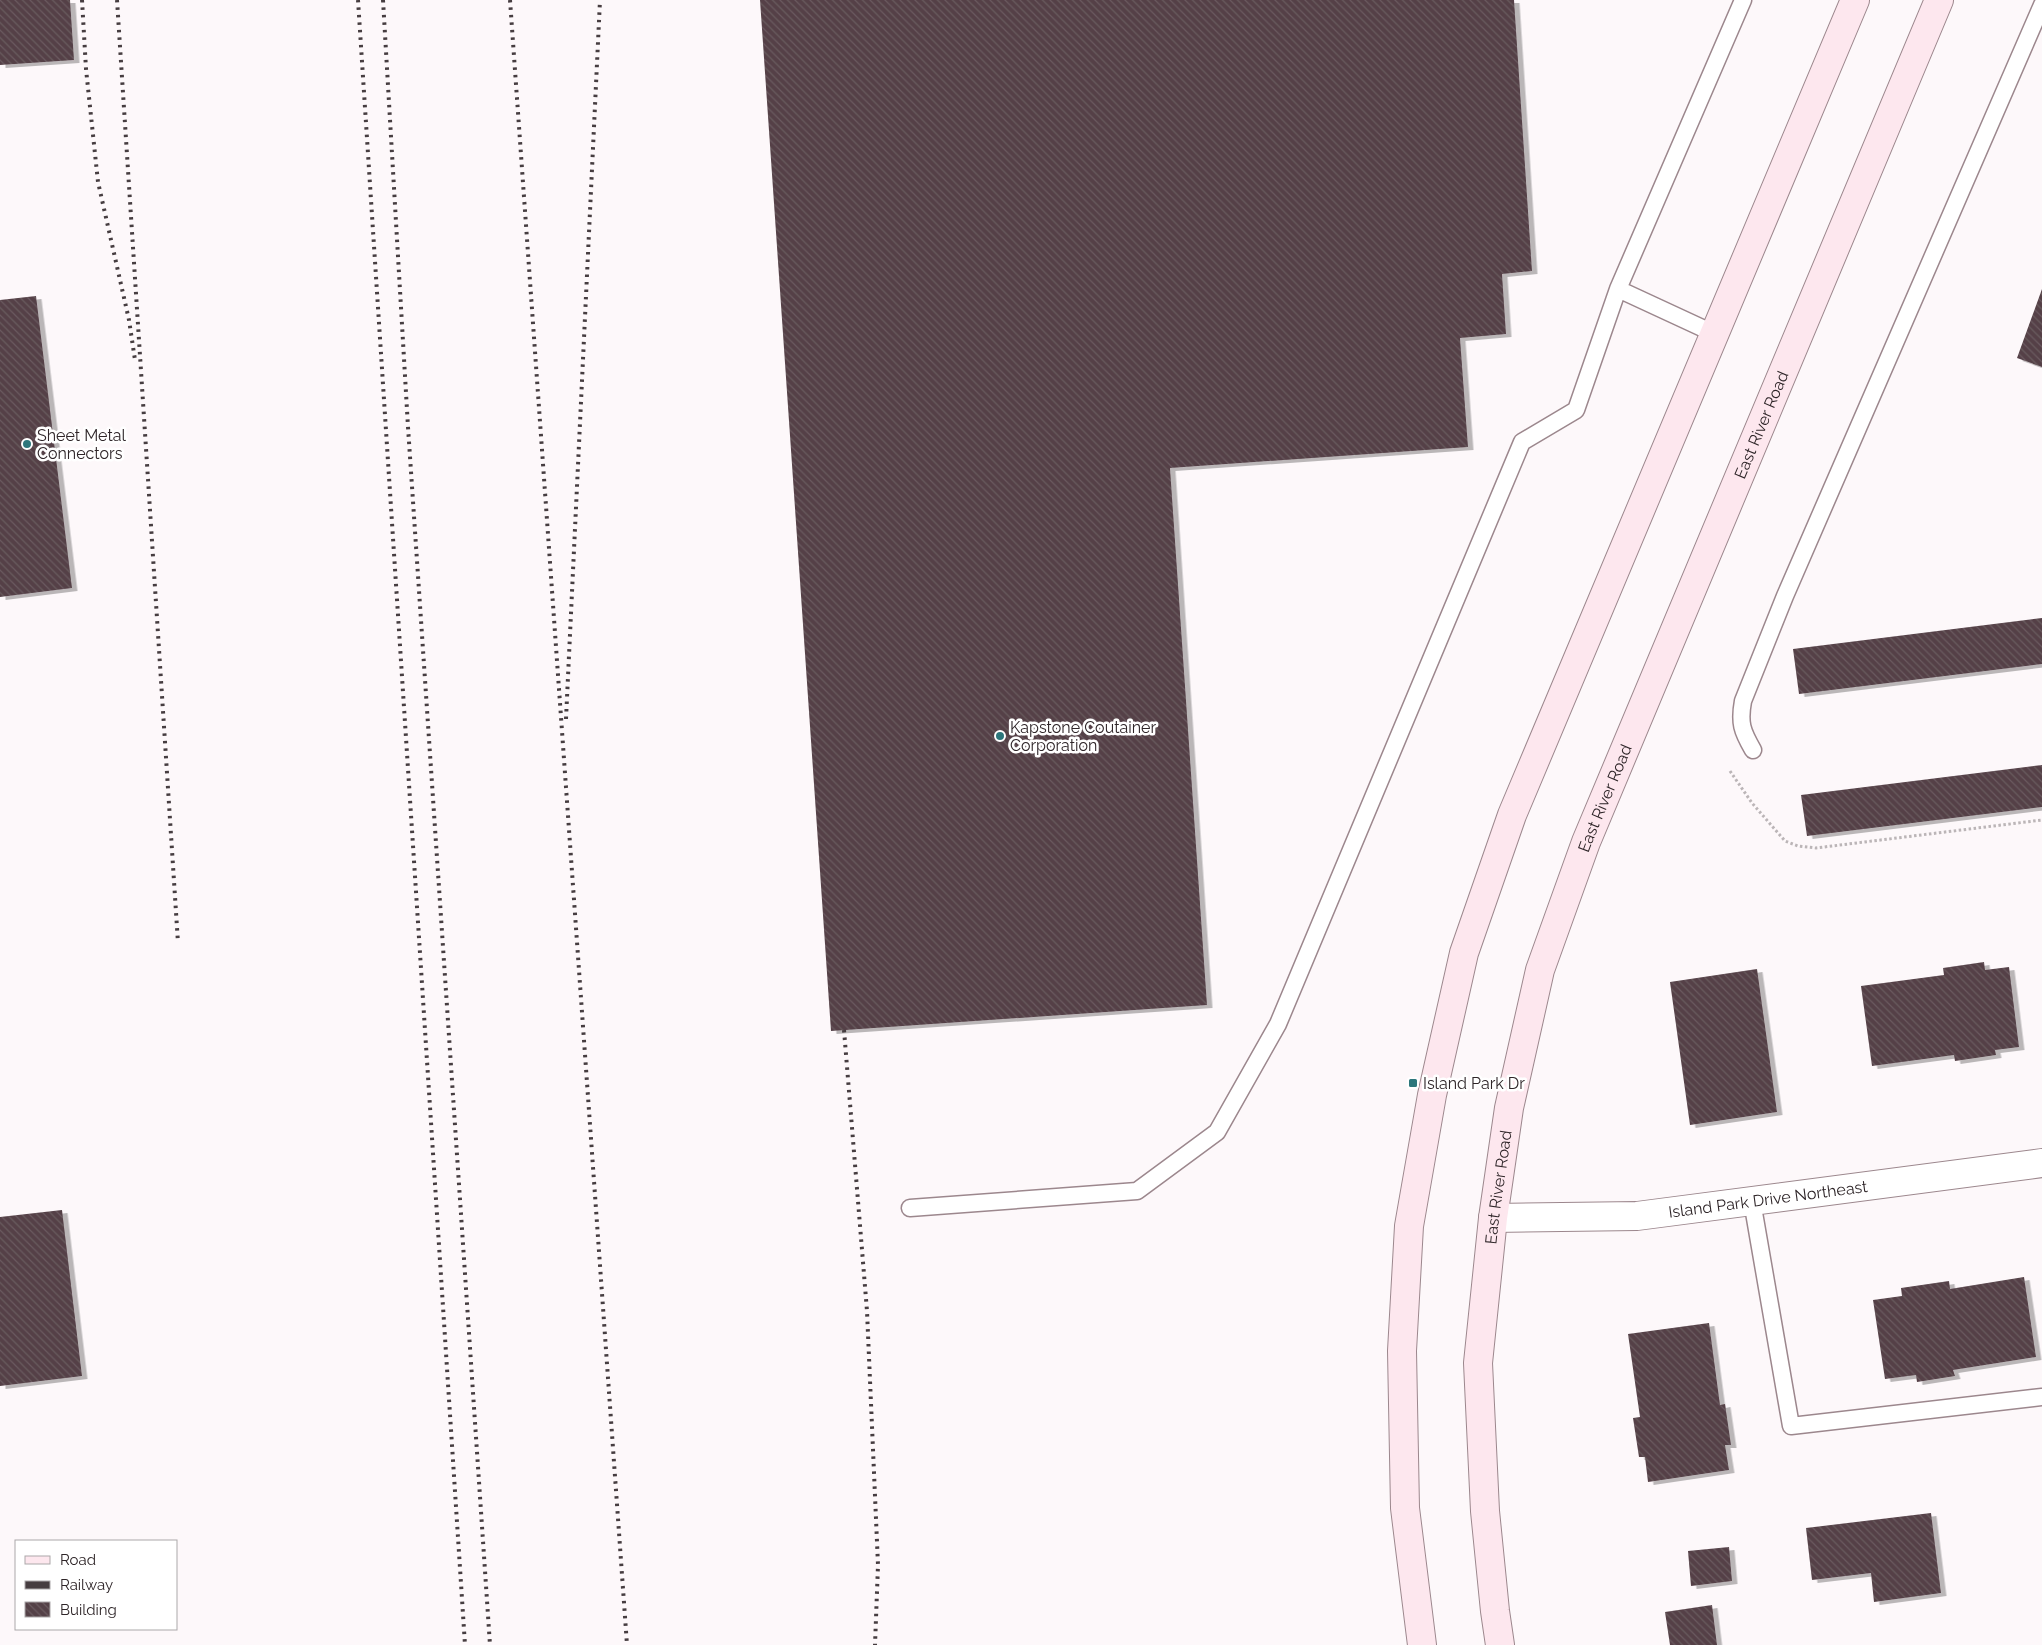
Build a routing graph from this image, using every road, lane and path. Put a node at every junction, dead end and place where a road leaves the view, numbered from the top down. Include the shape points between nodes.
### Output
1 (1743, 0) edge
2 (1855, 0) edge
3 (1939, 0) edge
4 (2042, 5) edge
5 (1618, 289) junction
6 (1713, 333) junction
7 (1753, 750) dead end
8 (1725, 764) dead end
9 (2042, 820) edge
10 (2042, 1163) edge
11 (1752, 1201) junction
12 (910, 1208) dead end
13 (1493, 1218) junction
14 (2042, 1397) edge
15 (1422, 1645) edge
16 (1500, 1645) edge

1 - 5 lane
2 - 6 main road
3 - 13 main road, East River Road via 1586,842 1540,970 1509,1108
4 - 7 lane via 1785,596 1743,701 1740,719
5 - 6 lane
5 - 12 lane via 1576,410 1522,442 1278,1024 1217,1132 1137,1192
6 - 15 main road via 1512,815 1459,972 1432,1095 1409,1226 1402,1351 1405,1508
8 - 9 path via 1752,803 1785,841 1798,846 1816,848
10 - 11 street, Island Park Drive Northeast
11 - 13 street, Island Park Drive Northeast via 1637,1216
11 - 14 lane via 1792,1426
13 - 16 main road, East River Road via 1478,1363 1485,1510

